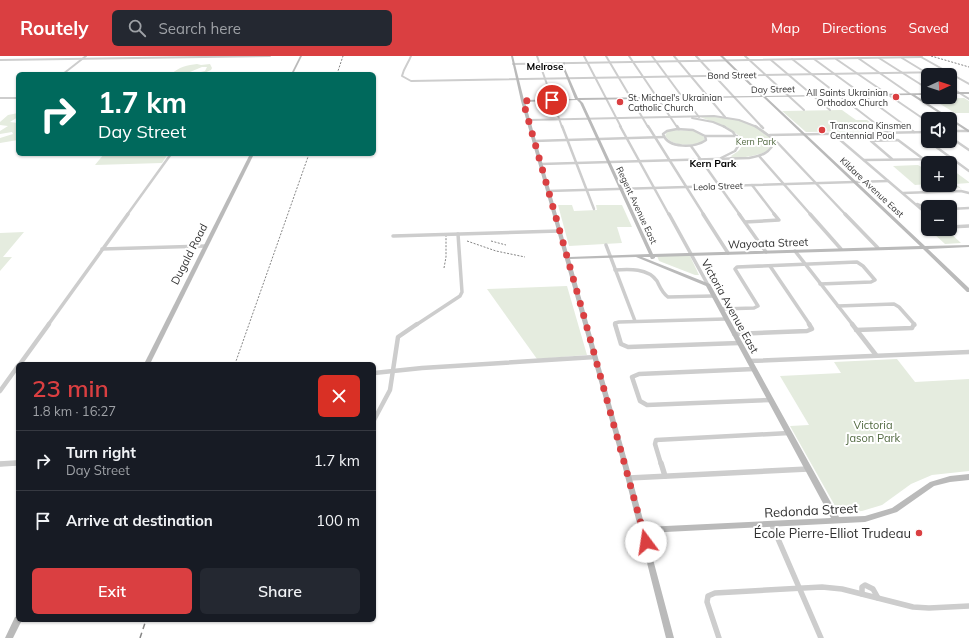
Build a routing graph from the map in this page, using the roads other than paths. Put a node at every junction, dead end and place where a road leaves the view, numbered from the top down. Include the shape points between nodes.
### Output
1 (86, 56) edge
2 (270, 56) edge
3 (301, 56) edge
4 (412, 56) edge
5 (512, 56) edge
6 (537, 56) edge
7 (561, 56) edge
8 (584, 56) edge
9 (606, 56) edge
10 (629, 56) edge
11 (652, 56) edge
12 (674, 56) edge
13 (696, 56) edge
14 (721, 56) edge
15 (745, 56) edge
16 (832, 56) edge
17 (854, 56) edge
18 (898, 56) edge
19 (921, 57) edge
20 (836, 58) junction
21 (857, 58) junction
22 (879, 58) junction
23 (901, 58) junction
24 (82, 59) junction
25 (771, 59) junction
26 (792, 59) junction
27 (814, 59) junction
28 (0, 60) edge
29 (725, 60) junction
30 (749, 60) junction
31 (656, 61) junction
32 (678, 61) junction
33 (700, 61) junction
34 (610, 62) junction
35 (633, 62) junction
36 (564, 63) junction
37 (587, 63) junction
38 (514, 64) junction
39 (540, 64) junction
40 (940, 68) edge
41 (921, 70) edge
42 (66, 72) edge
43 (293, 72) edge
44 (921, 72) edge
45 (880, 73) junction
46 (903, 73) junction
47 (788, 74) junction
48 (811, 74) junction
49 (833, 74) junction
50 (856, 74) junction
51 (740, 75) junction
52 (765, 75) junction
53 (690, 76) junction
54 (714, 76) junction
55 (644, 77) junction
56 (667, 77) junction
57 (957, 77) edge
58 (595, 78) junction
59 (619, 78) junction
60 (546, 79) junction
61 (570, 79) junction
62 (517, 80) junction
63 (969, 84) edge
64 (921, 85) edge
65 (959, 93) joint
66 (969, 93) edge
67 (886, 94) junction
68 (910, 94) junction
69 (921, 94) edge
70 (812, 95) junction
71 (837, 95) junction
72 (861, 95) junction
73 (762, 96) junction
74 (787, 96) junction
75 (708, 97) junction
76 (733, 97) junction
77 (0, 98) edge
78 (16, 98) edge
79 (657, 98) junction
80 (683, 98) junction
81 (606, 99) junction
82 (631, 99) junction
83 (969, 99) edge
84 (552, 100) junction
85 (579, 100) junction
86 (523, 101) junction
87 (692, 108) dead end
88 (804, 110) dead end
89 (830, 110) dead end
90 (670, 116) junction
91 (684, 116) junction
92 (697, 116) junction
93 (643, 117) junction
94 (725, 117) junction
95 (921, 117) edge
96 (587, 118) junction
97 (616, 118) junction
98 (559, 119) junction
99 (700, 119) junction
100 (528, 120) junction
101 (679, 129) junction
102 (764, 130) junction
103 (957, 131) edge
104 (969, 131) edge
105 (887, 132) junction
106 (914, 132) junction
107 (921, 132) edge
108 (832, 133) junction
109 (770, 134) junction
110 (803, 134) junction
111 (705, 136) junction
112 (737, 136) junction
113 (627, 138) junction
114 (655, 138) junction
115 (664, 138) junction
116 (597, 139) junction
117 (567, 140) junction
118 (775, 140) junction
119 (534, 141) junction
120 (957, 143) edge
121 (691, 146) junction
122 (939, 148) edge
123 (969, 150) edge
124 (729, 155) junction
125 (170, 156) edge
126 (251, 156) edge
127 (758, 156) junction
128 (949, 156) edge
129 (921, 157) edge
130 (921, 158) edge
131 (714, 159) junction
132 (732, 159) junction
133 (893, 159) junction
134 (701, 160) junction
135 (864, 160) junction
136 (670, 161) junction
137 (608, 162) junction
138 (640, 162) junction
139 (957, 162) edge
140 (575, 163) junction
141 (541, 164) junction
142 (737, 166) dead end
143 (965, 168) junction
144 (969, 168) edge
145 (969, 171) edge
146 (856, 182) junction
147 (888, 182) junction
148 (785, 184) junction
149 (817, 184) junction
150 (752, 185) junction
151 (720, 186) junction
152 (686, 187) junction
153 (654, 188) junction
154 (620, 189) junction
155 (586, 190) junction
156 (548, 191) junction
157 (903, 193) junction
158 (969, 193) edge
159 (912, 201) junction
160 (921, 205) edge
161 (957, 208) edge
162 (969, 208) edge
163 (921, 209) edge
164 (594, 210) dead end
165 (745, 222) junction
166 (969, 226) edge
167 (957, 227) edge
168 (559, 231) junction
169 (458, 234) junction
170 (393, 236) dead end
171 (606, 244) dead end
172 (206, 246) junction
173 (969, 246) edge
174 (924, 247) junction
175 (878, 248) junction
176 (102, 249) junction
177 (841, 249) junction
178 (795, 251) junction
179 (766, 252) junction
180 (728, 253) junction
181 (691, 254) junction
182 (635, 256) junction
183 (652, 256) junction
184 (611, 257) junction
185 (568, 258) junction
186 (656, 263) junction
187 (805, 264) junction
188 (770, 266) junction
189 (615, 270) junction
190 (702, 276) junction
191 (691, 278) junction
192 (820, 284) junction
193 (708, 286) junction
194 (969, 291) edge
195 (713, 296) junction
196 (838, 306) junction
197 (721, 309) junction
198 (725, 318) junction
199 (636, 321) junction
200 (856, 330) junction
201 (734, 334) junction
202 (739, 342) junction
203 (969, 352) edge
204 (876, 356) junction
205 (595, 357) junction
206 (749, 361) junction
207 (21, 362) edge
208 (148, 362) edge
209 (16, 369) edge
210 (754, 369) junction
211 (393, 372) junction
212 (376, 373) edge
213 (0, 391) edge
214 (771, 400) junction
215 (376, 416) edge
216 (789, 433) junction
217 (16, 463) edge
218 (0, 464) edge
219 (808, 469) junction
220 (665, 476) junction
221 (969, 477) edge
222 (629, 478) junction
223 (837, 521) junction
224 (772, 525) junction
225 (643, 530) junction
226 (800, 588) junction
227 (862, 594) junction
228 (878, 598) junction
229 (969, 606) edge
230 (17, 622) edge
231 (9, 638) edge
232 (670, 638) edge
233 (719, 638) edge
234 (821, 638) edge

1 - 24 street
2 - 24 street
3 - 43 street
4 - 62 street, Bond Street via 404,67 402,76 409,81
5 - 38 street
6 - 39 street
7 - 36 street, Regent Avenue East
8 - 37 street, Victoria Avenue East
9 - 34 street
10 - 35 street
11 - 31 street
12 - 32 street
13 - 33 street
14 - 29 street, Kildare Avenue East
15 - 30 street
16 - 20 street
17 - 21 street
18 - 23 street
19 - 23 street
19 - 40 street
20 - 21 street
20 - 27 street
20 - 50 street
21 - 22 street
21 - 45 street
22 - 23 street
22 - 46 street
23 - 41 street
24 - 28 street
24 - 42 street
25 - 26 street
25 - 30 street
25 - 47 street
26 - 27 street
26 - 48 street
27 - 49 street
29 - 30 street
29 - 33 street
29 - 51 street, Kildare Avenue East
30 - 52 street
31 - 32 street
31 - 35 street
31 - 56 street
32 - 33 street
32 - 53 street
33 - 54 street
34 - 35 street
34 - 37 street
34 - 59 street
35 - 55 street
36 - 37 street
36 - 39 street
36 - 61 street, Regent Avenue East
37 - 58 street, Victoria Avenue East
38 - 39 street
38 - 62 street
39 - 60 street
44 - 46 street, Bond Street
45 - 46 street, Bond Street
45 - 50 street, Bond Street
45 - 68 street
46 - 64 street
47 - 48 street, Bond Street
47 - 52 street, Bond Street
47 - 70 street
48 - 49 street, Bond Street
48 - 71 street
49 - 50 street, Bond Street
49 - 72 street
50 - 67 street
51 - 52 street, Bond Street
51 - 54 street, Bond Street
51 - 73 street, Kildare Avenue East
52 - 74 street
53 - 54 street, Bond Street
53 - 56 street, Bond Street
53 - 75 street
54 - 76 street
55 - 56 street, Bond Street
55 - 59 street, Bond Street
55 - 79 street
56 - 80 street
57 - 63 street
58 - 59 street, Bond Street
58 - 61 street, Bond Street
58 - 81 street, Victoria Avenue East
59 - 82 street
60 - 61 street, Bond Street
60 - 62 street, Bond Street
60 - 84 street
61 - 85 street, Regent Avenue East
62 - 86 street
65 - 66 street
65 - 83 street
67 - 68 street, Day Street
67 - 72 street, Day Street
67 - 95 street
68 - 69 street, Day Street
68 - 104 street
70 - 71 street, Day Street
70 - 74 street, Day Street
70 - 89 street
71 - 72 street, Day Street
71 - 105 street
72 - 106 street
73 - 74 street, Day Street
73 - 76 street, Day Street
73 - 110 street, Kildare Avenue East
74 - 88 street
75 - 76 street, Day Street
75 - 80 street, Day Street
75 - 94 street
76 - 102 street
77 - 78 street
79 - 80 street, Day Street
79 - 82 street, Day Street
79 - 90 street
81 - 82 street, Day Street
81 - 85 street, Day Street
81 - 97 street, Victoria Avenue East
82 - 93 street
84 - 85 street, Day Street
84 - 86 street, Day Street
84 - 98 street
85 - 96 street, Regent Avenue East
86 - 100 street
87 - 92 street
90 - 91 street
90 - 93 street
90 - 101 street
91 - 92 street
91 - 99 street
92 - 94 street
92 - 99 street
93 - 97 street
93 - 114 street
94 - 102 street
96 - 97 street
96 - 98 street
96 - 116 street, Regent Avenue East
97 - 113 street, Victoria Avenue East
98 - 100 street
98 - 117 street
99 - 112 street via 725,127
100 - 119 street
101 - 111 street via 694,130
101 - 115 street via 666,131 663,134
102 - 109 street
103 - 104 street
105 - 106 street
105 - 108 street
106 - 107 street
108 - 110 street
108 - 135 street
109 - 110 street
109 - 118 street
110 - 146 street, Kildare Avenue East
111 - 112 street
111 - 121 street via 704,142
112 - 124 street via 740,146
113 - 114 street
113 - 116 street
113 - 138 street, Victoria Avenue East
114 - 115 street
114 - 136 street
115 - 121 street via 672,143
116 - 117 street
116 - 137 street, Regent Avenue East
117 - 119 street
117 - 140 street
118 - 127 street via 772,149
118 - 149 street
119 - 141 street
120 - 123 street
121 - 134 street
122 - 128 street
124 - 131 street
124 - 132 street
125 - 176 street
126 - 172 street, Dugald Road
127 - 132 street
127 - 148 street
129 - 133 street via 898,140 871,141
130 - 133 street
131 - 132 street
131 - 134 street
132 - 142 street
133 - 135 street
134 - 136 street
134 - 151 street
135 - 147 street
136 - 138 street
136 - 152 street
137 - 138 street
137 - 140 street
137 - 154 street, Regent Avenue East
138 - 153 street, Victoria Avenue East
139 - 143 street
140 - 141 street
140 - 155 street
141 - 156 street
143 - 144 street
143 - 145 street
146 - 147 street, Leola Street
146 - 149 street, Leola Street
146 - 174 street, Kildare Avenue East
147 - 157 street
148 - 149 street, Leola Street
148 - 150 street, Leola Street
148 - 177 street
149 - 175 street
150 - 151 street, Leola Street
150 - 165 street via 779,220
151 - 152 street, Leola Street
151 - 165 street
152 - 153 street, Leola Street
152 - 180 street
153 - 154 street, Leola Street
153 - 181 street, Victoria Avenue East
154 - 155 street, Leola Street
154 - 183 street, Regent Avenue East
155 - 156 street, Leola Street
155 - 164 street
156 - 168 street
157 - 158 street
157 - 159 street
159 - 160 street
159 - 163 street
161 - 162 street
165 - 179 street
166 - 167 street
168 - 169 street
168 - 185 street
169 - 170 street
169 - 211 street via 462,292 460,296 398,337
171 - 184 street
172 - 176 street
172 - 208 street, Dugald Road
173 - 174 street, Wayoata Street
174 - 175 street, Wayoata Street
174 - 194 street, Kildare Avenue East
175 - 177 street, Wayoata Street
176 - 207 street
177 - 178 street, Wayoata Street
178 - 179 street, Wayoata Street
178 - 187 street
179 - 180 street, Wayoata Street
180 - 181 street, Wayoata Street
181 - 183 street, Wayoata Street
181 - 190 street, Victoria Avenue East
182 - 183 street, Wayoata Street
182 - 184 street, Wayoata Street
182 - 186 street
183 - 186 street, Regent Avenue East
184 - 185 street, Wayoata Street
184 - 189 street
185 - 205 street
186 - 191 street
187 - 188 street
187 - 192 street
187 - 192 street via 857,262 875,280
188 - 197 street via 735,268 758,306
188 - 201 street via 812,329
189 - 195 street via 635,270 652,276 662,293 668,297
189 - 199 street
190 - 191 street
190 - 193 street, Victoria Avenue East
191 - 193 street
192 - 196 street
193 - 195 street, Victoria Avenue East
195 - 197 street, Victoria Avenue East
196 - 200 street
196 - 200 street via 894,304 900,307 915,325 912,328
197 - 198 street, Victoria Avenue East
198 - 199 street
198 - 201 street, Victoria Avenue East
199 - 202 street via 615,324 623,346
200 - 204 street
201 - 202 street, Victoria Avenue East
202 - 206 street, Victoria Avenue East
203 - 204 street
204 - 206 street
205 - 211 street
205 - 222 street
206 - 210 street, Victoria Avenue East
209 - 213 street
210 - 214 street, Victoria Avenue East
210 - 214 street via 632,376 640,401 647,405
211 - 212 street
211 - 215 street via 390,390
214 - 216 street, Victoria Avenue East
216 - 219 street, Victoria Avenue East
216 - 220 street via 656,440
217 - 218 street
219 - 220 street
219 - 223 street, Victoria Avenue East
220 - 222 street
221 - 223 street, Redonda Street via 946,479 930,485 885,514 865,519
222 - 225 street
223 - 224 street, Redonda Street
224 - 225 street, Redonda Street
224 - 226 street
225 - 232 street
226 - 227 street via 822,587
226 - 233 street via 715,593 708,596 707,602
226 - 234 street
227 - 228 street
227 - 228 street via 865,585 871,586
228 - 229 street via 913,607
230 - 231 street

